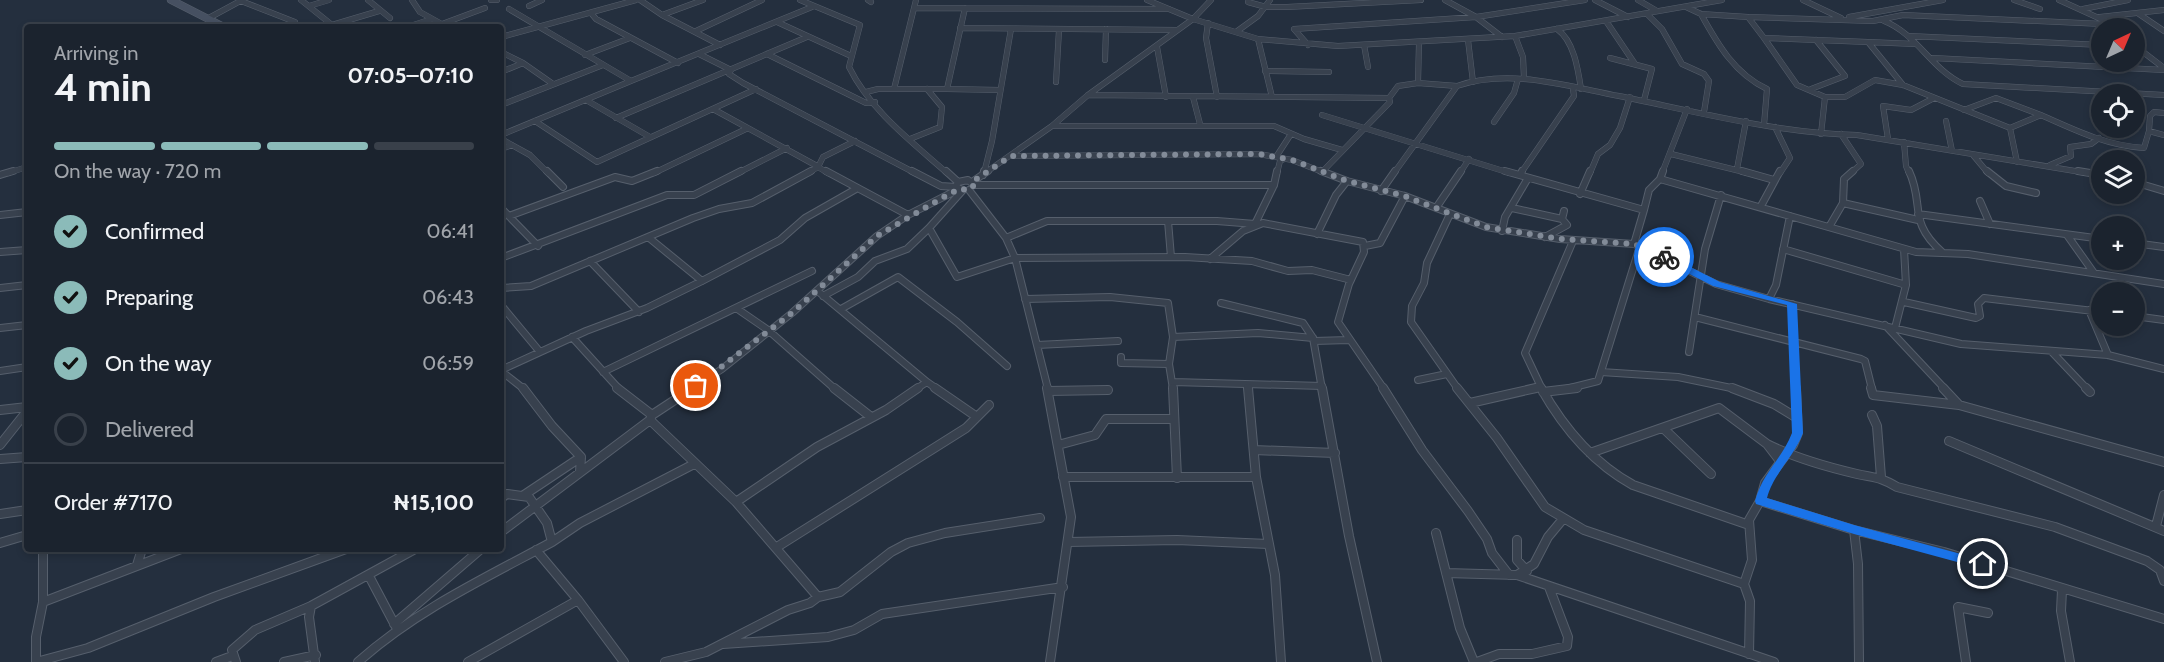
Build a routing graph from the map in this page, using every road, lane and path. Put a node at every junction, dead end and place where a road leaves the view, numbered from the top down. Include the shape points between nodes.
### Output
1 (171, 0) edge
2 (301, 0) edge
3 (329, 0) edge
4 (368, 0) edge
5 (412, 0) edge
6 (490, 0) edge
7 (496, 0) edge
8 (542, 0) edge
9 (638, 0) edge
10 (703, 0) edge
11 (762, 0) edge
12 (800, 0) edge
13 (813, 0) edge
14 (916, 0) edge
15 (1147, 0) edge
16 (1211, 0) edge
17 (1270, 0) edge
18 (1421, 0) edge
19 (1445, 0) edge
20 (1584, 0) edge
21 (1594, 0) edge
22 (1638, 0) edge
23 (1722, 0) edge
24 (1803, 0) edge
25 (1943, 0) edge
26 (2014, 0) edge
27 (2060, 0) edge
28 (2128, 0) edge
29 (242, 1) edge
30 (1248, 2) dead end
31 (1343, 2) edge
32 (810, 5) junction
33 (309, 6) junction
34 (530, 6) dead end
35 (1266, 7) junction
36 (1685, 7) junction
37 (485, 8) dead end
38 (914, 8) junction
39 (965, 8) junction
40 (509, 9) dead end
41 (1169, 9) junction
42 (2040, 9) dead end
43 (2083, 9) junction
44 (2164, 10) edge
45 (379, 11) junction
46 (1657, 11) junction
47 (591, 13) junction
48 (1647, 14) junction
49 (1701, 14) junction
50 (2139, 14) junction
51 (662, 15) junction
52 (1476, 17) junction
53 (1628, 17) junction
54 (1748, 17) junction
55 (2100, 17) joint
56 (390, 18) dead end
57 (1843, 18) junction
58 (207, 19) junction
59 (432, 19) junction
60 (1193, 19) junction
61 (1606, 21) junction
62 (1884, 21) junction
63 (295, 22) dead end
64 (777, 22) junction
65 (1208, 23) junction
66 (218, 24) edge
67 (331, 24) edge
68 (335, 24) edge
69 (416, 24) edge
70 (441, 24) edge
71 (449, 24) edge
72 (2091, 26) edge
73 (542, 27) junction
74 (960, 28) junction
75 (1011, 29) junction
76 (1106, 29) junction
77 (1557, 29) junction
78 (1059, 30) junction
79 (1177, 30) junction
80 (696, 31) junction
81 (2164, 31) edge
82 (1236, 32) junction
83 (504, 36) edge
84 (1515, 36) junction
85 (1909, 36) junction
86 (807, 37) junction
87 (1502, 37) junction
88 (630, 38) junction
89 (1764, 38) junction
90 (1258, 39) junction
91 (1816, 39) junction
92 (1468, 40) junction
93 (1868, 42) junction
94 (1419, 43) junction
95 (1916, 44) junction
96 (2091, 44) edge
97 (720, 45) junction
98 (1308, 45) junction
99 (1364, 45) junction
100 (1157, 47) junction
101 (504, 53) edge
102 (699, 54) junction
103 (767, 54) junction
104 (585, 55) junction
105 (2145, 55) edge
106 (851, 56) junction
107 (1610, 58) dead end
108 (1933, 58) junction
109 (1105, 60) dead end
110 (524, 63) junction
111 (678, 63) junction
112 (1635, 64) junction
113 (603, 65) junction
114 (1368, 67) dead end
115 (2164, 69) edge
116 (731, 70) junction
117 (504, 71) edge
118 (1265, 71) junction
119 (1329, 72) dead end
120 (1521, 78) junction
121 (631, 81) junction
122 (1056, 82) dead end
123 (1473, 82) junction
124 (1418, 83) junction
125 (553, 84) junction
126 (1903, 85) junction
127 (1987, 85) junction
128 (1457, 86) junction
129 (756, 89) junction
130 (894, 89) junction
131 (927, 89) junction
132 (947, 89) junction
133 (1574, 89) junction
134 (1581, 89) junction
135 (1811, 89) junction
136 (1000, 90) junction
137 (866, 92) junction
138 (1088, 95) junction
139 (2164, 95) edge
140 (1166, 97) junction
141 (1193, 97) junction
142 (1217, 97) junction
143 (1272, 97) junction
144 (1630, 97) junction
145 (1825, 97) junction
146 (1389, 98) junction
147 (1934, 98) junction
148 (1996, 98) junction
149 (586, 100) junction
150 (1644, 100) junction
151 (504, 102) edge
152 (874, 102) junction
153 (713, 109) junction
154 (1687, 109) junction
155 (1964, 110) junction
156 (1704, 112) junction
157 (2164, 113) edge
158 (1322, 115) dead end
159 (2041, 115) junction
160 (616, 118) junction
161 (535, 121) junction
162 (1746, 121) junction
163 (1946, 121) dead end
164 (1494, 123) dead end
165 (2085, 123) dead end
166 (1200, 124) junction
167 (1764, 125) junction
168 (1052, 126) junction
169 (1364, 126) junction
170 (1775, 127) junction
171 (2010, 128) junction
172 (746, 129) junction
173 (2078, 130) junction
174 (2149, 131) junction
175 (1291, 134) junction
176 (1821, 134) junction
177 (1841, 134) junction
178 (2091, 135) edge
179 (2164, 135) edge
180 (504, 136) edge
181 (650, 137) junction
182 (2099, 138) joint
183 (504, 139) edge
184 (1888, 139) junction
185 (910, 140) junction
186 (855, 141) junction
187 (1904, 142) junction
188 (1416, 143) junction
189 (512, 145) junction
190 (504, 148) edge
191 (787, 148) junction
192 (1342, 150) junction
193 (1952, 151) junction
194 (1671, 154) junction
195 (1972, 155) junction
196 (1011, 156) junction
197 (1276, 157) junction
198 (1284, 159) junction
199 (1469, 159) junction
200 (2017, 162) junction
201 (2049, 166) junction
202 (818, 167) junction
203 (24, 168) edge
204 (1737, 169) junction
205 (1323, 171) junction
206 (2091, 173) edge
207 (0, 175) edge
208 (983, 175) junction
209 (1520, 175) junction
210 (1528, 178) junction
211 (1660, 179) junction
212 (1774, 180) junction
213 (1347, 181) junction
214 (1274, 185) junction
215 (2145, 185) edge
216 (965, 186) junction
217 (563, 187) dead end
218 (856, 189) junction
219 (2164, 190) edge
220 (1381, 191) junction
221 (2036, 193) dead end
222 (1580, 194) junction
223 (1721, 195) junction
224 (1404, 196) junction
225 (1980, 201) dead end
226 (1843, 202) junction
227 (1761, 206) junction
228 (1436, 208) junction
229 (1512, 208) junction
230 (1644, 210) junction
231 (24, 211) edge
232 (504, 211) edge
233 (1564, 211) dead end
234 (1449, 214) junction
235 (0, 215) edge
236 (908, 215) junction
237 (509, 216) junction
238 (1790, 216) junction
239 (1918, 217) junction
240 (1562, 219) junction
241 (1168, 221) junction
242 (1255, 224) junction
243 (1990, 224) junction
244 (1829, 227) junction
245 (929, 228) junction
246 (1502, 231) junction
247 (1317, 234) junction
248 (2067, 235) junction
249 (648, 237) junction
250 (1545, 237) junction
251 (1006, 238) junction
252 (2091, 238) edge
253 (1573, 241) junction
254 (2145, 244) edge
255 (1637, 245) junction
256 (538, 246) junction
257 (1365, 246) junction
258 (2164, 247) edge
259 (1783, 249) junction
260 (1904, 249) junction
261 (24, 250) edge
262 (0, 252) edge
263 (1942, 252) junction
264 (504, 257) edge
265 (1171, 257) junction
266 (1015, 258) junction
267 (1210, 259) junction
268 (590, 261) junction
269 (812, 271) dead end
270 (2094, 273) junction
271 (1701, 277) junction
272 (1352, 280) junction
273 (702, 281) junction
274 (2164, 284) edge
275 (24, 285) edge
276 (1906, 285) junction
277 (0, 288) edge
278 (504, 288) edge
279 (816, 290) junction
280 (823, 296) junction
281 (1025, 298) junction
282 (1770, 299) junction
283 (1904, 302) junction
284 (1221, 303) dead end
285 (1792, 304) junction
286 (736, 308) junction
287 (504, 309) edge
288 (841, 309) junction
289 (2090, 310) joint
290 (639, 312) junction
291 (1695, 317) junction
292 (2145, 317) edge
293 (2164, 320) edge
294 (24, 325) edge
295 (1885, 325) junction
296 (0, 328) edge
297 (1895, 328) junction
298 (768, 330) junction
299 (572, 337) junction
300 (1173, 337) junction
301 (1313, 339) junction
302 (1349, 340) junction
303 (1118, 341) dead end
304 (1792, 341) junction
305 (1037, 345) junction
306 (2051, 351) junction
307 (540, 352) junction
308 (1689, 352) dead end
309 (2108, 355) junction
310 (1121, 357) dead end
311 (1169, 364) junction
312 (1007, 366) dead end
313 (24, 367) edge
314 (2164, 369) edge
315 (0, 370) edge
316 (504, 370) edge
317 (603, 372) junction
318 (1601, 372) junction
319 (504, 373) edge
320 (1447, 374) junction
321 (1418, 380) dead end
322 (1173, 381) junction
323 (927, 382) junction
324 (1248, 386) junction
325 (1322, 386) junction
326 (1108, 390) dead end
327 (1541, 390) junction
328 (1048, 391) junction
329 (2090, 392) dead end
330 (1470, 403) junction
331 (989, 405) dead end
332 (1959, 405) junction
333 (24, 409) edge
334 (0, 410) edge
335 (24, 413) edge
336 (1872, 415) dead end
337 (651, 417) junction
338 (871, 417) junction
339 (977, 417) junction
340 (1797, 418) junction
341 (1174, 419) junction
342 (1664, 428) junction
343 (1949, 441) dead end
344 (0, 445) edge
345 (1058, 445) junction
346 (1254, 450) junction
347 (1335, 453) junction
348 (1590, 453) junction
349 (24, 457) edge
350 (581, 457) junction
351 (1783, 458) junction
352 (0, 459) edge
353 (2164, 462) edge
354 (694, 464) junction
355 (580, 472) junction
356 (1711, 474) dead end
357 (1063, 477) junction
358 (1256, 477) junction
359 (1881, 477) junction
360 (1177, 478) junction
361 (504, 495) edge
362 (524, 495) junction
363 (2164, 495) edge
364 (1760, 501) junction
365 (736, 502) junction
366 (537, 506) junction
367 (24, 510) edge
368 (0, 514) edge
369 (1040, 518) dead end
370 (1563, 519) junction
371 (1749, 525) junction
372 (2156, 526) junction
373 (504, 530) edge
374 (1854, 530) junction
375 (2164, 531) edge
376 (1436, 533) dead end
377 (24, 537) edge
378 (1517, 540) dead end
379 (552, 542) junction
380 (1068, 542) junction
381 (0, 543) edge
382 (1268, 544) junction
383 (777, 547) junction
384 (536, 550) junction
385 (43, 552) edge
386 (141, 552) edge
387 (173, 552) edge
388 (338, 552) edge
389 (410, 552) edge
390 (478, 552) edge
391 (137, 565) junction
392 (1527, 571) junction
393 (1446, 573) junction
394 (1514, 575) junction
395 (369, 576) junction
396 (2164, 581) edge
397 (1744, 584) junction
398 (1063, 587) junction
399 (1549, 587) junction
400 (2062, 590) junction
401 (818, 597) junction
402 (578, 600) junction
403 (43, 602) junction
404 (311, 606) junction
405 (1988, 613) dead end
406 (2164, 619) edge
407 (396, 626) junction
408 (721, 644) junction
409 (1749, 654) junction
410 (234, 659) edge
411 (316, 659) edge
412 (58, 660) edge
413 (216, 662) edge
414 (284, 662) edge
415 (358, 662) edge
416 (468, 662) edge
417 (624, 662) edge
418 (665, 662) edge
419 (1050, 662) edge
420 (1281, 662) edge
421 (1377, 662) edge
422 (1476, 662) edge
423 (1774, 662) edge
424 (1859, 662) edge
425 (1966, 662) edge
426 (2070, 662) edge

1 - 58 street
2 - 33 street
3 - 33 street
4 - 45 street
5 - 59 street via 420,12
6 - 7 street
8 - 34 street
9 - 47 street
9 - 51 street
10 - 51 street
11 - 80 street
12 - 32 street
13 - 32 street
14 - 38 street
15 - 41 street
16 - 60 street
17 - 35 street
18 - 31 street
19 - 52 street
20 - 52 street
21 - 53 street
22 - 46 street
23 - 36 street
24 - 57 street
25 - 57 street
26 - 42 street
27 - 43 street
28 - 43 street
29 - 58 street
29 - 63 street
30 - 35 street
31 - 35 street
32 - 64 street
32 - 106 street via 860,25
33 - 67 street
35 - 82 street
36 - 46 street
36 - 49 street
37 - 71 street
38 - 39 street
38 - 130 street
39 - 41 street
39 - 74 street
40 - 73 street via 533,26
41 - 60 street
43 - 55 street
44 - 50 street
45 - 56 street
45 - 68 street
46 - 48 street
47 - 73 street
47 - 88 street
48 - 53 street
48 - 156 street via 1666,34 1682,66 1704,74 1709,81
49 - 54 street
49 - 167 street via 1719,47 1748,81 1767,89
50 - 55 street
50 - 81 street
51 - 80 street
52 - 87 street
52 - 98 street via 1294,29
53 - 61 street
54 - 57 street
54 - 89 street
57 - 62 street
58 - 66 street
59 - 69 street
59 - 70 street
60 - 65 street
60 - 79 street
61 - 77 street
61 - 112 street
62 - 72 street via 1903,15
62 - 85 street via 1900,26
64 - 86 street
64 - 97 street
65 - 82 street
65 - 142 street via 1206,38
73 - 83 street
73 - 104 street
74 - 75 street
74 - 132 street
75 - 78 street
75 - 136 street
76 - 78 street
76 - 79 street
76 - 109 street
77 - 84 street
77 - 134 street via 1566,35
78 - 122 street
79 - 100 street
80 - 97 street
82 - 90 street
84 - 87 street
84 - 120 street via 1523,57
85 - 95 street
85 - 96 street
86 - 103 street
86 - 106 street
87 - 92 street
88 - 104 street
88 - 111 street
89 - 91 street
89 - 135 street via 1797,85
90 - 98 street
90 - 118 street
91 - 93 street
91 - 135 street via 1845,76
92 - 94 street
92 - 123 street
93 - 95 street
93 - 126 street
94 - 99 street
94 - 124 street
95 - 108 street
97 - 102 street
98 - 99 street
99 - 114 street
100 - 138 street
100 - 140 street
101 - 110 street
102 - 111 street
102 - 116 street
103 - 116 street
103 - 152 street via 866,103
104 - 113 street
105 - 115 street
106 - 137 street via 850,70
107 - 112 street
108 - 115 street
108 - 127 street via 1954,81
110 - 117 street
110 - 125 street
111 - 121 street
112 - 150 street via 1652,69
113 - 121 street
113 - 125 street
116 - 129 street via 729,74
116 - 160 street
118 - 119 street
118 - 143 street
120 - 123 street
120 - 133 street
120 - 164 street
121 - 149 street
123 - 128 street
124 - 128 street
124 - 146 street via 1398,86
125 - 151 street
126 - 145 street via 1875,80 1845,97
126 - 147 street
127 - 139 street
127 - 148 street
128 - 188 street
129 - 153 street
129 - 186 street
130 - 131 street
130 - 137 street
131 - 132 street
131 - 185 street via 942,107 940,127
132 - 136 street
133 - 134 street
133 - 209 street via 1574,96 1534,148
134 - 144 street
135 - 145 street
136 - 208 street
137 - 152 street
138 - 140 street
138 - 168 street
140 - 141 street
141 - 142 street
141 - 166 street
142 - 143 street
143 - 146 street
144 - 150 street
144 - 222 street via 1620,128 1610,145 1598,154
145 - 176 street
146 - 169 street via 1390,102
147 - 155 street
147 - 184 street via 1911,110 1883,106
148 - 155 street
148 - 159 street
149 - 160 street
149 - 161 street
150 - 154 street
152 - 185 street
153 - 172 street
153 - 181 street
154 - 156 street
154 - 194 street
155 - 171 street
156 - 162 street
157 - 174 street via 2154,112 2150,116
158 - 169 street
159 - 171 street
159 - 173 street
160 - 181 street
161 - 180 street
161 - 181 street via 597,162
162 - 167 street
162 - 204 street
163 - 193 street
165 - 173 street
166 - 168 street
166 - 175 street via 1274,126
167 - 170 street
168 - 196 street
169 - 188 street
169 - 192 street
170 - 176 street
170 - 212 street via 1790,158
171 - 200 street
172 - 191 street
172 - 237 street via 645,177 632,181 615,177
173 - 178 street
174 - 179 street
174 - 182 street via 2143,148
175 - 192 street
175 - 197 street
176 - 177 street
177 - 184 street
177 - 226 street via 1861,164 1844,178
182 - 201 street via 2091,144 2070,147 2071,156
183 - 189 street
184 - 187 street
185 - 216 street
186 - 202 street via 823,157
186 - 216 street via 941,186
187 - 193 street
187 - 239 street
188 - 199 street
188 - 220 street
189 - 190 street
189 - 217 street via 530,155
191 - 202 street
191 - 256 street via 694,195 667,195
192 - 205 street
193 - 195 street
194 - 204 street
194 - 211 street
195 - 200 street
195 - 221 street via 2005,188
196 - 197 street
196 - 208 street
197 - 198 street
198 - 205 street
198 - 214 street via 1280,160
199 - 209 street
199 - 228 street
200 - 201 street
201 - 206 street
202 - 218 street
202 - 249 street via 752,202 719,209
203 - 207 street
204 - 212 street
205 - 213 street
208 - 216 street
209 - 210 street
210 - 222 street
210 - 229 street
211 - 223 street
211 - 230 street via 1649,190
212 - 227 street via 1769,198
213 - 220 street
213 - 247 street
214 - 216 street
214 - 242 street
215 - 219 street
216 - 236 street
216 - 245 street
216 - 251 street
218 - 236 street
218 - 273 street via 805,218 780,240
220 - 224 street
222 - 230 street
223 - 227 street
223 - 271 street
224 - 228 street
224 - 257 street via 1380,243
225 - 243 street
226 - 239 street
226 - 244 street
227 - 238 street
228 - 234 street
229 - 240 street
229 - 246 street
230 - 255 street
231 - 235 street
232 - 237 street
233 - 240 street
234 - 246 street
234 - 320 street via 1427,263 1424,283 1411,314 1411,322
236 - 279 street via 877,236
237 - 256 street
238 - 244 street
238 - 259 street
239 - 243 street
239 - 263 street via 1927,239
240 - 250 street via 1567,225
241 - 242 street
241 - 251 street via 1047,221
241 - 265 street
242 - 247 street
242 - 267 street
243 - 248 street
244 - 260 street
245 - 266 street via 957,277
245 - 280 street via 907,249 875,261 858,277
246 - 250 street
247 - 257 street via 1353,239
248 - 252 street
248 - 270 street
249 - 268 street
249 - 273 street
250 - 253 street
251 - 266 street
253 - 255 street
253 - 327 street via 1525,353
254 - 258 street
255 - 271 street
255 - 318 street
256 - 264 street
257 - 272 street
259 - 276 street
259 - 282 street
260 - 263 street via 1929,254
260 - 276 street
261 - 262 street
263 - 270 street
265 - 266 street
265 - 267 street
266 - 281 street
267 - 272 street via 1252,261 1288,271 1312,270
268 - 278 street via 531,286
268 - 290 street
269 - 286 street
270 - 274 street
271 - 282 street
271 - 291 street
272 - 302 street via 1338,322
273 - 290 street
275 - 277 street
276 - 283 street
279 - 280 street
279 - 298 street
280 - 288 street
281 - 300 street via 1110,297 1167,303
281 - 305 street
282 - 285 street
283 - 289 street via 1976,318 1980,316 1978,304 1984,298
283 - 297 street
284 - 301 street via 1303,323
285 - 295 street
285 - 304 street
286 - 298 street
286 - 317 street
287 - 307 street
288 - 312 street via 898,277
288 - 323 street
289 - 309 street
290 - 299 street
291 - 304 street
291 - 308 street
292 - 293 street
294 - 296 street
295 - 297 street
295 - 332 street
297 - 306 street via 1961,344
298 - 337 street via 722,369
298 - 338 street
299 - 307 street
299 - 317 street
300 - 301 street via 1246,333
300 - 311 street
301 - 302 street
301 - 325 street
302 - 394 street via 1487,539 1492,553
303 - 305 street
304 - 332 street via 1865,361 1873,395
304 - 340 street
305 - 328 street
306 - 309 street
306 - 329 street
307 - 316 street
309 - 314 street
310 - 311 street via 1121,363
311 - 322 street
313 - 315 street
317 - 337 street
318 - 327 street via 1593,384
318 - 340 street via 1681,375 1722,383
319 - 350 street via 521,386
320 - 321 street
320 - 330 street
322 - 324 street
322 - 341 street
323 - 338 street
323 - 339 street
324 - 325 street
324 - 346 street
325 - 347 street
326 - 328 street
327 - 330 street
327 - 348 street
328 - 345 street
330 - 370 street via 1545,507
331 - 339 street
332 - 353 street
333 - 334 street
335 - 344 street
336 - 359 street via 1877,426
337 - 354 street
337 - 355 street
338 - 365 street via 817,447
339 - 383 street via 966,428
340 - 351 street via 1796,438
341 - 345 street via 1106,419 1095,435
341 - 360 street
342 - 348 street
342 - 351 street via 1719,408
342 - 356 street
343 - 372 street via 2079,498
345 - 357 street
346 - 347 street
346 - 358 street
347 - 421 street
348 - 371 street via 1634,485
349 - 352 street
350 - 355 street
350 - 362 street
351 - 359 street
351 - 364 street via 1765,483
354 - 365 street
354 - 379 street via 580,523
355 - 366 street
357 - 360 street
357 - 380 street via 1071,517
358 - 360 street
358 - 382 street
359 - 396 street via 1897,487 2055,527 2117,549 2154,565
361 - 362 street
362 - 366 street
363 - 372 street
364 - 371 street
364 - 374 street
365 - 383 street
366 - 373 street
366 - 379 street
367 - 368 street
369 - 401 street via 908,543 840,592
370 - 392 street
370 - 397 street via 1584,530
371 - 397 street via 1752,560
372 - 375 street
374 - 400 street via 1944,552
374 - 424 street
376 - 393 street
377 - 381 street
378 - 392 street via 1517,560
379 - 384 street
380 - 382 street via 1177,540
380 - 398 street
382 - 420 street via 1275,575
383 - 401 street
384 - 402 street
384 - 407 street
385 - 403 street
386 - 391 street
387 - 391 street
388 - 412 street
389 - 395 street
390 - 407 street
391 - 403 street
392 - 394 street
393 - 394 street
393 - 422 street via 1460,628
394 - 399 street
395 - 404 street
395 - 407 street
397 - 409 street via 1750,600
398 - 408 street via 882,614 870,617 855,630 834,635
398 - 419 street
399 - 409 street
399 - 422 street via 1568,637 1567,646 1532,654 1499,654
400 - 406 street
400 - 426 street via 2061,611
401 - 408 street
402 - 416 street
402 - 417 street
403 - 412 street via 36,662
404 - 410 street via 244,637 232,650
404 - 411 street via 309,617
405 - 425 street via 1958,607
407 - 415 street
408 - 418 street via 706,652
409 - 423 street
410 - 413 street
411 - 414 street

